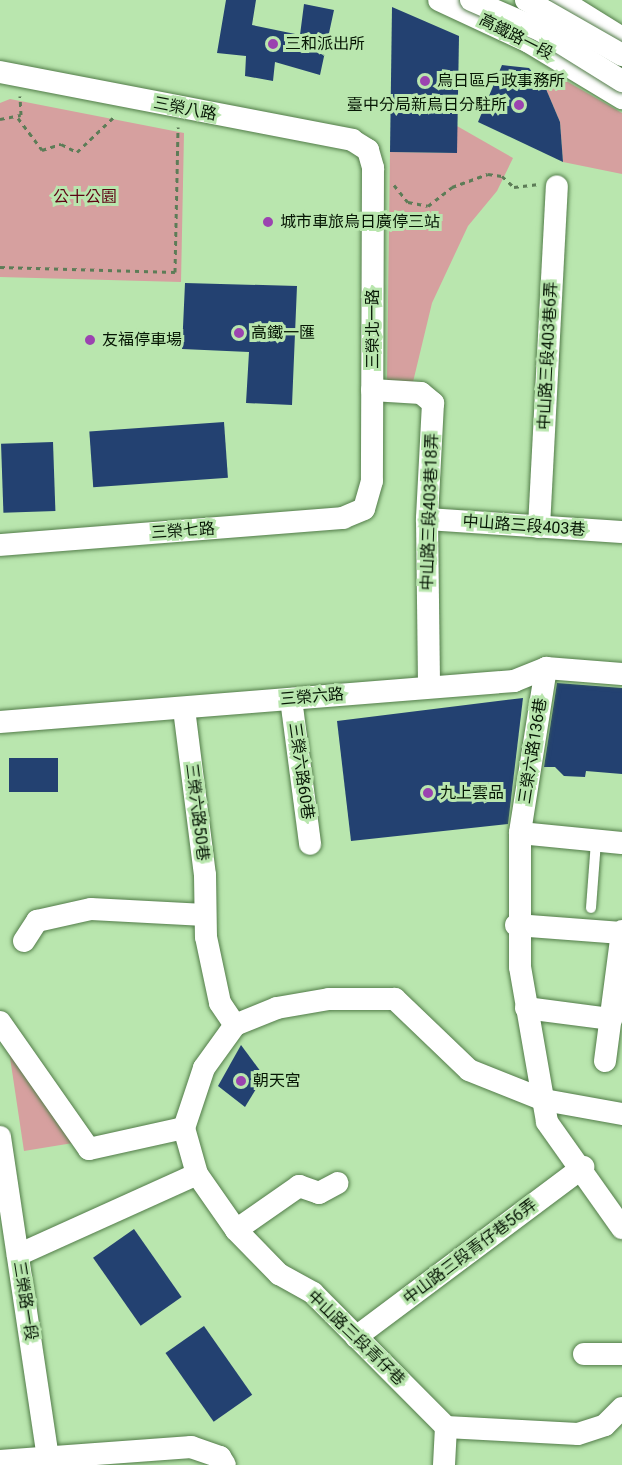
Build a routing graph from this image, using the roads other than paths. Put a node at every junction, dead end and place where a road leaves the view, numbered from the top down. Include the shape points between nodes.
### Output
1 (440, 0) edge
2 (471, 0) edge
3 (525, 0) edge
4 (531, 0) edge
5 (549, 0) edge
6 (561, 0) edge
7 (622, 38) edge
8 (538, 47) junction
9 (622, 55) edge
10 (0, 72) edge
11 (622, 81) edge
12 (622, 98) edge
13 (368, 150) joint
14 (557, 186) road end
15 (372, 390) junction
16 (364, 509) joint
17 (427, 519) junction
18 (539, 527) junction
19 (622, 532) edge
20 (0, 545) edge
21 (546, 668) junction
22 (622, 674) edge
23 (429, 687) junction
24 (291, 699) junction
25 (184, 709) junction
26 (0, 722) edge
27 (520, 833) junction
28 (596, 841) junction
29 (622, 843) edge
30 (310, 844) dead end
31 (591, 908) dead end
32 (205, 915) junction
33 (516, 925) junction
34 (622, 932) edge
35 (24, 941) dead end
36 (526, 1008) junction
37 (611, 1019) junction
38 (0, 1022) edge
39 (235, 1025) junction
40 (605, 1060) dead end
41 (544, 1100) junction
42 (622, 1114) edge
43 (184, 1128) junction
44 (0, 1137) edge
45 (583, 1167) junction
46 (197, 1174) junction
47 (338, 1183) dead end
48 (622, 1228) edge
49 (236, 1230) junction
50 (18, 1256) junction
51 (356, 1336) junction
52 (585, 1354) dead end
53 (622, 1354) edge
54 (622, 1408) edge
55 (446, 1427) junction
56 (0, 1461) edge
57 (223, 1461) edge
58 (48, 1462) edge
59 (444, 1465) edge

1 - 8 street, 高鐵路一段
2 - 11 street, bridge via 540,30
3 - 9 street, bridge
4 - 8 street
5 - 8 street
6 - 7 street
8 - 12 street, 高鐵路一段
10 - 13 street, 三榮八路 via 352,140
13 - 15 street, 三榮北一路 via 373,168
14 - 18 street, 中山路三段403巷6弄
15 - 16 street, 三榮北一路 via 372,481
15 - 17 street, 中山路三段403巷18弄 via 421,393 433,403
16 - 20 street, 三榮七路 via 343,518
17 - 18 street, 中山路三段403巷
17 - 23 street, 中山路三段403巷18弄
18 - 19 street, 中山路三段403巷
21 - 22 street, 三榮六路
21 - 23 street, 三榮六路 via 514,681
21 - 27 street, 三榮六路136巷
23 - 24 street, 三榮六路
24 - 25 street, 三榮六路
24 - 30 street, 三榮六路60巷
25 - 26 street, 三榮六路
25 - 32 street, 三榮六路50巷
27 - 28 street
27 - 33 street, 三榮六路136巷
28 - 29 street
28 - 31 lane
32 - 35 street via 91,909 37,921
32 - 39 street, 三榮六路50巷 via 220,1003
33 - 34 street
33 - 36 street, 三榮六路136巷
34 - 37 street
36 - 37 street
36 - 41 street, 三榮六路136巷
37 - 40 street
38 - 43 street via 89,1149
39 - 41 street via 302,1003 394,999 469,1070
39 - 43 street via 204,1068
41 - 42 street
41 - 45 street via 547,1122
43 - 46 street, 中山路三段青仔巷
44 - 50 street, 三榮路一段
45 - 48 street
45 - 51 street, 中山路三段青仔巷56弄
46 - 49 street, 中山路三段青仔巷
46 - 50 street
47 - 49 street via 319,1193 299,1186
49 - 51 street, 中山路三段青仔巷 via 279,1274 314,1293
50 - 58 street, 三榮路一段
51 - 55 street, 中山路三段青仔巷
52 - 53 street
54 - 55 street via 605,1425 578,1434
55 - 59 street
56 - 58 street
57 - 58 street via 191,1447

